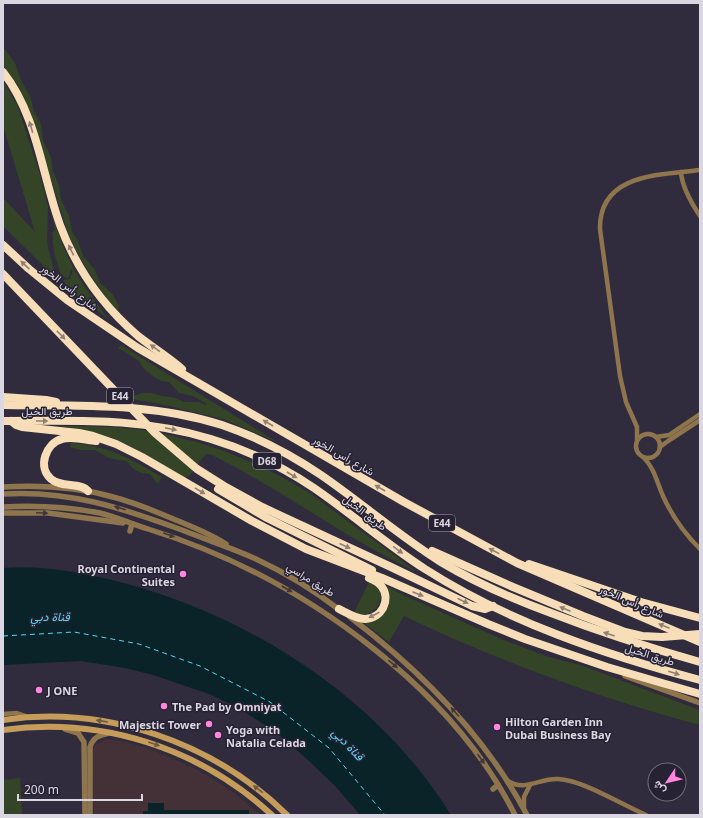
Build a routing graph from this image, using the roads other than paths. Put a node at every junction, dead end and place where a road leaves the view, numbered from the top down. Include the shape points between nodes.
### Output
1 (3, 72) edge
2 (700, 170) edge
3 (681, 172) junction
4 (700, 216) edge
5 (3, 243) edge
6 (3, 274) edge
7 (3, 281) edge
8 (34, 307) junction
9 (196, 381) junction
10 (3, 397) edge
11 (3, 405) edge
12 (62, 406) junction
13 (700, 414) edge
14 (700, 420) edge
15 (7, 421) edge
16 (637, 427) junction
17 (648, 434) junction
18 (656, 437) junction
19 (637, 440) junction
20 (660, 447) junction
21 (655, 456) junction
22 (644, 458) junction
23 (166, 471) junction
24 (655, 474) junction
25 (3, 487) edge
26 (88, 491) junction
27 (3, 494) edge
28 (3, 507) edge
29 (3, 513) edge
30 (132, 524) junction
31 (130, 531) dead end
32 (308, 533) junction
33 (416, 545) junction
34 (700, 549) edge
35 (235, 550) junction
36 (329, 558) junction
37 (517, 563) junction
38 (382, 578) junction
39 (493, 606) junction
40 (339, 609) junction
41 (700, 618) edge
42 (700, 634) edge
43 (700, 642) edge
44 (700, 662) edge
45 (607, 667) junction
46 (700, 680) edge
47 (700, 694) edge
48 (700, 703) edge
49 (3, 714) edge
50 (28, 717) junction
51 (3, 720) edge
52 (61, 727) junction
53 (3, 730) edge
54 (112, 733) junction
55 (181, 736) dead end
56 (178, 743) junction
57 (504, 776) junction
58 (531, 785) junction
59 (526, 813) edge
60 (85, 815) edge
61 (90, 815) edge
62 (272, 815) edge
63 (287, 815) edge
64 (515, 815) edge
65 (646, 815) edge

9 -> 1 highway via 122,321 97,294 86,277 60,225 28,116
2 - 3 street
3 - 4 street
3 - 16 street via 634,179 624,184 609,198 601,217 600,229 620,376 626,402
9 -> 5 highway, شارع رأس الخور / E44 via 146,353 88,315 48,285
6 - 8 highway, E44
7 - 8 highway
8 -> 32 highway, E44 via 155,433 183,458 211,478
37 -> 9 highway, شارع رأس الخور / E44 via 404,502
10 - 12 highway via 46,400
11 - 12 highway, طريق الخيل / D68
12 - 33 highway, طريق الخيل / D68 via 136,407 199,418 236,430 297,460
13 - 18 street via 669,435
14 - 20 street
15 - 23 highway via 22,427 72,432 103,439 134,452
15 -> 39 highway, طريق الخيل / D68 via 107,421 142,424 194,434 236,447 297,477 424,568
16 - 17 street
16 - 19 street
17 - 18 street
17 - 19 street
18 - 20 street
19 - 22 street via 636,451
20 - 21 street
21 - 22 street
21 - 24 street
22 - 24 street
23 - 26 highway via 103,443 63,438 54,443 47,451 44,461 48,475 55,482 83,487
23 -> 36 highway via 279,536
24 - 34 street via 674,517
25 - 26 street
26 - 35 street via 138,505 210,534
35 -> 27 street, طريق مراسي via 139,514 104,504 60,496
28 - 30 street, طريق مراسي via 66,508 99,513
29 -> 30 street via 48,513
30 - 31 street
30 -> 64 street, طريق مراسي via 210,550 250,569 287,589 342,625 389,662 460,732
32 - 38 highway via 374,570
32 -> 39 highway, E44 via 476,608 485,609
42 -> 33 highway via 662,637 625,632
44 -> 33 highway, طريق الخيل via 608,634 510,597 464,575
35 - 40 street, طريق مراسي via 280,572
36 - 38 highway
36 -> 40 highway via 375,581 385,593 383,608 379,614 372,617 361,618
37 - 41 highway via 534,565 641,602
43 -> 37 highway, شارع رأس الخور / E44
38 -> 45 highway via 506,632
39 -> 46 highway, طريق الخيل / E44 via 568,638
57 -> 40 street, طريق مراسي via 465,723 433,689 394,652
45 - 47 highway
45 - 48 street
49 - 50 street via 17,713
50 - 51 main road
56 -> 50 main road via 136,728 106,722 71,717
52 - 53 main road
52 - 54 main road
52 - 60 street via 78,733 84,742
54 - 61 street via 97,737 90,747
54 -> 62 main road via 154,744 198,763 236,786
55 - 56 main road
63 -> 56 main road via 233,772
57 - 58 street via 516,785
57 - 59 street, طريق مراسي
58 - 59 street via 524,798
58 - 65 street via 558,779 571,781

